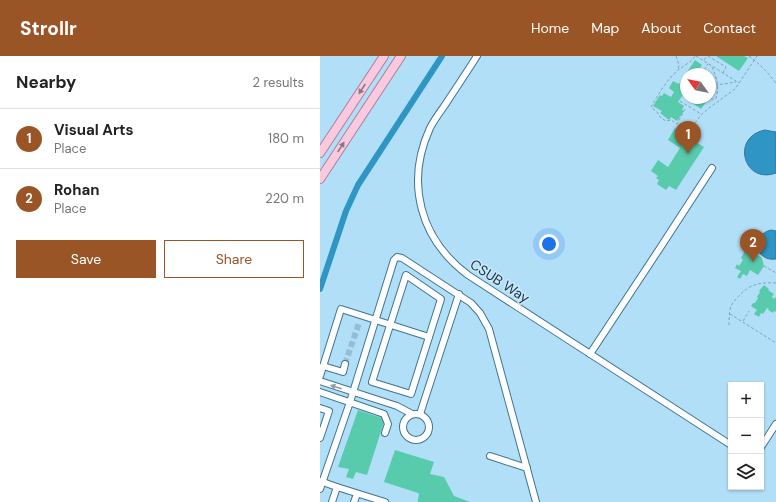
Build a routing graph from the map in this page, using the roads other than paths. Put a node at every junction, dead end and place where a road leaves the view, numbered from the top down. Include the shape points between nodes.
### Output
1 (384, 56) edge
2 (401, 56) edge
3 (477, 56) edge
4 (320, 153) edge
5 (712, 168) dead end
6 (320, 180) edge
7 (459, 294) junction
8 (361, 316) junction
9 (375, 320) junction
10 (359, 323) tunnel mouth
11 (390, 325) junction
12 (429, 338) junction
13 (590, 354) junction
14 (345, 364) dead end
15 (323, 366) junction
16 (320, 376) edge
17 (320, 381) edge
18 (320, 392) edge
19 (353, 392) junction
20 (350, 402) junction
21 (320, 408) edge
22 (412, 414) junction
23 (420, 414) junction
24 (776, 424) edge
25 (385, 432) dead end
26 (320, 438) edge
27 (764, 442) edge
28 (728, 443) edge
29 (490, 456) dead end
30 (526, 468) junction
31 (321, 481) edge
32 (337, 487) junction
33 (320, 489) edge
34 (357, 494) junction
35 (375, 501) edge
36 (332, 502) edge
37 (354, 502) edge
38 (385, 502) edge
39 (536, 502) edge

1 -> 4 main road
6 -> 2 main road
3 - 13 street, CSUB Way via 431,126 423,146 418,193 424,220 431,235 458,267
5 - 13 street
7 - 9 street via 397,257
7 - 23 street
7 - 30 street via 480,313 489,329
8 - 9 street
8 - 10 street
8 - 15 street via 341,309
9 - 11 street
9 - 19 street
11 - 12 street
11 - 12 street via 406,275 441,299
11 - 12 street via 372,382 411,394
13 - 28 street, CSUB Way
14 - 15 street via 343,372
15 - 16 street
19 -> 17 street
18 - 20 street
19 - 20 street
19 - 22 street via 397,406
20 - 25 street via 384,414 388,424
20 - 31 street
21 - 26 street via 329,411
22 - 23 street
22 - 23 street via 405,420 403,428 407,436 419,439 426,435 429,427 427,419
24 - 27 street
29 - 30 street
30 - 39 street
31 - 32 street
31 - 33 street
32 - 34 street
32 - 36 street
34 - 35 street
34 - 37 street
35 - 38 street

